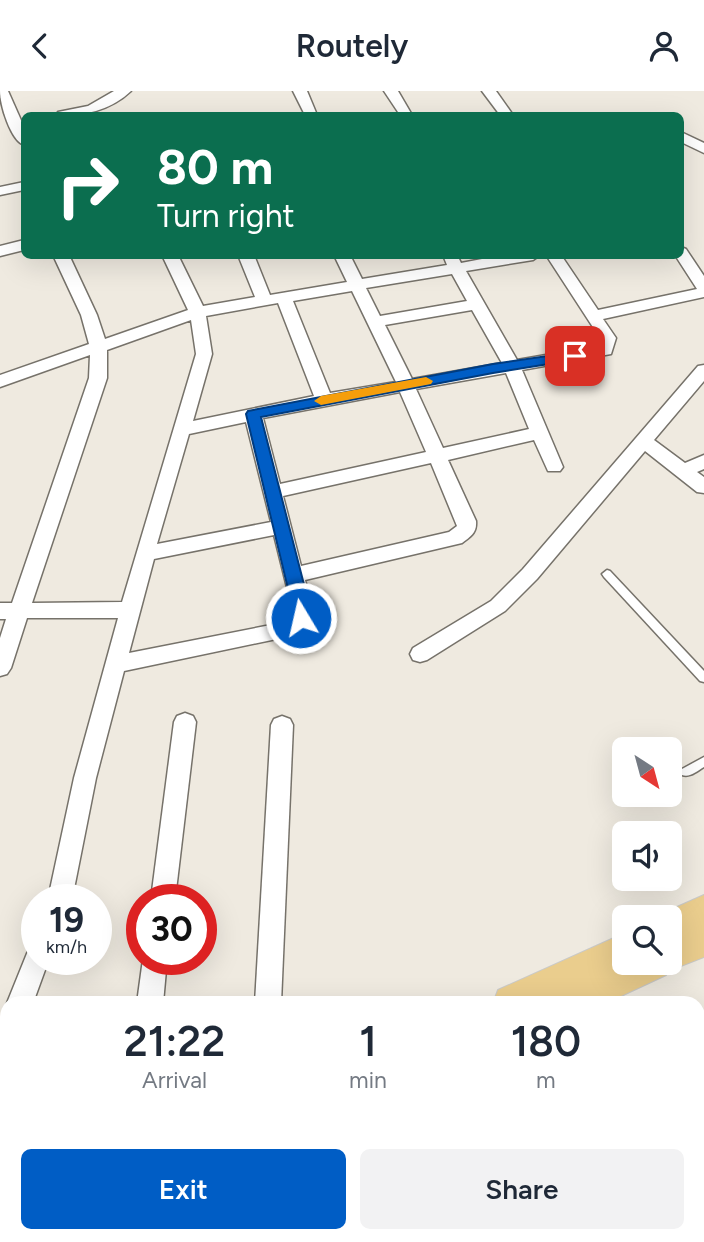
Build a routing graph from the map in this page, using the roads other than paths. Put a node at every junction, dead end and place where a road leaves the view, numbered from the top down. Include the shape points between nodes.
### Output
1 (1, 91) edge
2 (124, 91) edge
3 (300, 91) edge
4 (391, 91) edge
5 (489, 91) edge
6 (91, 107) edge
7 (74, 112) edge
8 (310, 112) edge
9 (404, 112) edge
10 (505, 112) edge
11 (21, 125) edge
12 (0, 130) edge
13 (684, 138) edge
14 (704, 149) edge
15 (21, 187) edge
16 (0, 191) edge
17 (21, 246) edge
18 (0, 251) edge
19 (684, 256) edge
20 (63, 259) edge
21 (172, 259) edge
22 (248, 259) edge
23 (344, 259) edge
24 (487, 259) edge
25 (557, 259) edge
26 (453, 262) edge
27 (703, 284) edge
28 (357, 285) junction
29 (284, 297) junction
30 (264, 300) junction
31 (477, 304) junction
32 (198, 312) junction
33 (593, 316) junction
34 (375, 322) junction
35 (100, 346) junction
36 (512, 366) junction
37 (704, 370) edge
38 (0, 381) edge
39 (406, 385) junction
40 (324, 400) junction
41 (253, 414) junction
42 (183, 429) junction
43 (540, 433) junction
44 (644, 441) junction
45 (438, 455) junction
46 (704, 461) edge
47 (554, 467) dead end
48 (685, 471) junction
49 (704, 487) edge
50 (273, 492) junction
51 (281, 527) junction
52 (146, 553) junction
53 (607, 574) dead end
54 (294, 575) junction
55 (130, 610) junction
56 (9, 612) edge
57 (420, 654) dead end
58 (116, 664) junction
59 (0, 668) edge
60 (704, 678) edge
61 (185, 722) dead end
62 (282, 725) dead end
63 (704, 762) edge
64 (686, 772) dead end
65 (63, 884) edge
66 (165, 884) edge
67 (704, 912) edge
68 (682, 922) edge
69 (704, 939) edge
70 (682, 949) edge
71 (612, 956) edge
72 (31, 975) edge
73 (154, 975) edge
74 (626, 975) edge
75 (23, 996) edge
76 (151, 996) edge
77 (268, 996) edge
78 (527, 996) edge
79 (580, 996) edge

1 - 11 street
2 - 6 street
3 - 8 street
4 - 9 street
5 - 10 street
6 - 7 street
11 - 12 street
13 - 14 street
15 - 16 street
17 - 18 street
19 - 27 street
20 - 35 street
21 - 32 street
22 - 30 street
23 - 28 street
24 - 26 street
25 - 33 street
26 - 28 street
26 - 31 street
27 - 33 street
28 - 29 street
28 - 34 street
29 - 30 street
29 - 40 street
30 - 32 street
31 - 34 street
31 - 36 street
32 - 35 street
32 - 42 street via 204,328 204,354
33 - 36 street via 608,338 605,350
34 - 39 street
35 - 38 street
35 - 56 street via 98,378
36 - 39 street
36 - 43 street
37 - 44 street
39 - 40 street
39 - 45 street
40 - 41 street
41 - 42 street
41 - 50 street
42 - 52 street
43 - 45 street
43 - 47 street
44 - 48 street
44 - 57 street via 498,606
45 - 50 street
45 - 54 street via 466,521 463,534
46 - 48 street
48 - 49 street
50 - 51 street
51 - 52 street
51 - 54 street
52 - 55 street
53 - 60 lane
54 - 58 street via 302,608 296,626
55 - 56 street
55 - 58 street
56 - 59 street
58 - 65 street
61 - 66 street
62 - 77 street
63 - 64 lane
67 - 68 main road
69 - 70 main road
71 - 78 main road
72 - 75 street
73 - 76 street
74 - 79 main road

